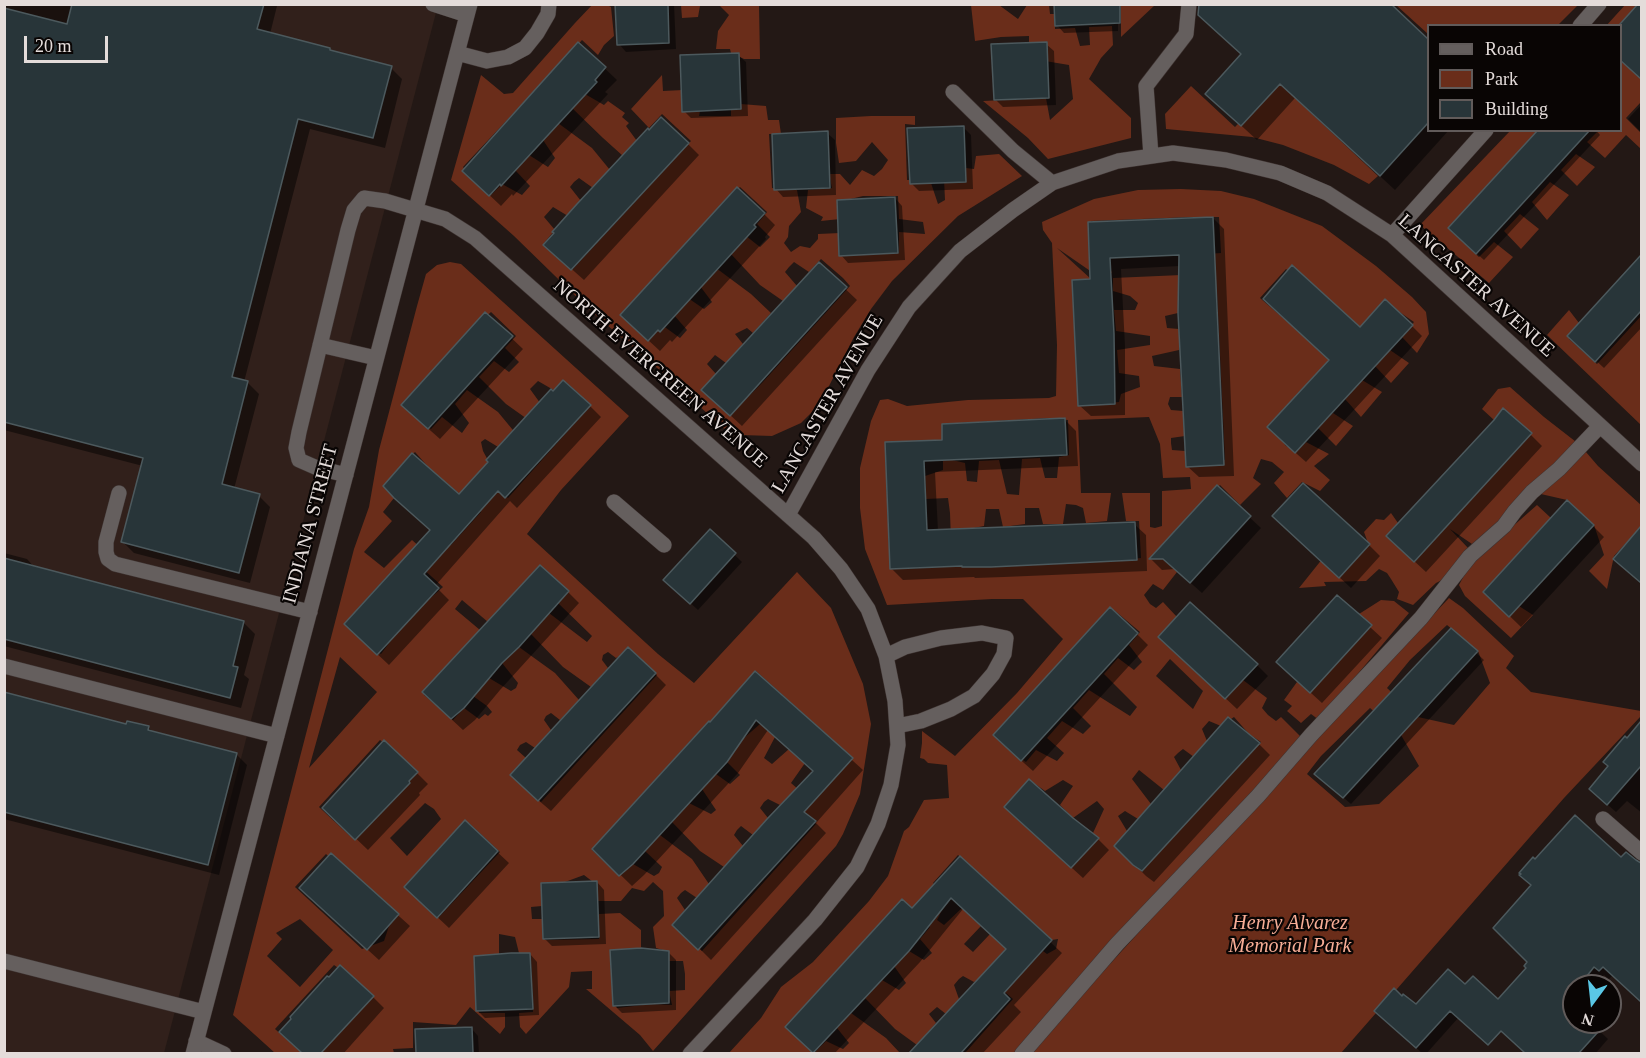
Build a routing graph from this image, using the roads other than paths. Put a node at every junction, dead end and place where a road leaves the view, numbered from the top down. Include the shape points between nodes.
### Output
1 (433, 4) edge
2 (549, 4) edge
3 (1189, 4) edge
4 (1599, 4) edge
5 (469, 10) edge
6 (1582, 24) edge
7 (457, 53) junction
8 (953, 92) dead end
9 (1484, 132) edge
10 (1151, 156) junction
11 (1052, 183) junction
12 (416, 210) junction
13 (1392, 235) junction
14 (320, 345) junction
15 (376, 358) junction
16 (1600, 426) junction
17 (1641, 464) edge
18 (346, 475) junction
19 (119, 493) dead end
20 (614, 502) dead end
21 (788, 515) junction
22 (664, 545) dead end
23 (310, 612) junction
24 (886, 656) junction
25 (4, 666) edge
26 (897, 726) junction
27 (277, 736) junction
28 (1603, 819) dead end
29 (1641, 853) edge
30 (4, 961) edge
31 (204, 1012) junction
32 (195, 1047) edge
33 (224, 1053) edge
34 (690, 1053) edge
35 (1022, 1053) edge

1 - 5 street
2 - 7 street via 548,14 525,48 508,57 487,61
3 - 10 street via 1186,34 1146,86
4 - 6 street
5 - 7 street, INDIANA STREET
7 - 12 street, INDIANA STREET
8 - 11 street via 1013,152
9 - 13 street
10 - 11 street, LANCASTER AVENUE via 1118,161
10 - 13 street, LANCASTER AVENUE via 1173,153 1280,173 1327,193
11 - 21 street, LANCASTER AVENUE via 960,252 909,307 868,370
12 - 14 street, NORTH EVERGREEN AVENUE via 364,198 354,210
12 - 15 street, INDIANA STREET
12 - 21 street, NORTH EVERGREEN AVENUE via 445,219 475,238
13 - 16 street, LANCASTER AVENUE
14 - 15 street
14 - 18 street via 296,448 299,460
15 - 18 street, INDIANA STREET
16 - 17 street, LANCASTER AVENUE
16 - 35 street via 1470,556 1421,618
18 - 23 street, INDIANA STREET
19 - 23 street via 106,542 108,559 115,564
20 - 22 street
21 - 24 street, NORTH EVERGREEN AVENUE via 841,569 868,609
23 - 27 street, INDIANA STREET
24 - 26 street, NORTH EVERGREEN AVENUE
24 - 26 street via 905,647 952,637 982,633 1006,639 1004,654 993,674 974,696 951,709
25 - 27 street
26 - 34 street, NORTH EVERGREEN AVENUE via 891,784 878,824 857,867 815,920
27 - 31 street, INDIANA STREET
28 - 29 street
30 - 31 street
31 - 32 street, INDIANA STREET
32 - 33 street

